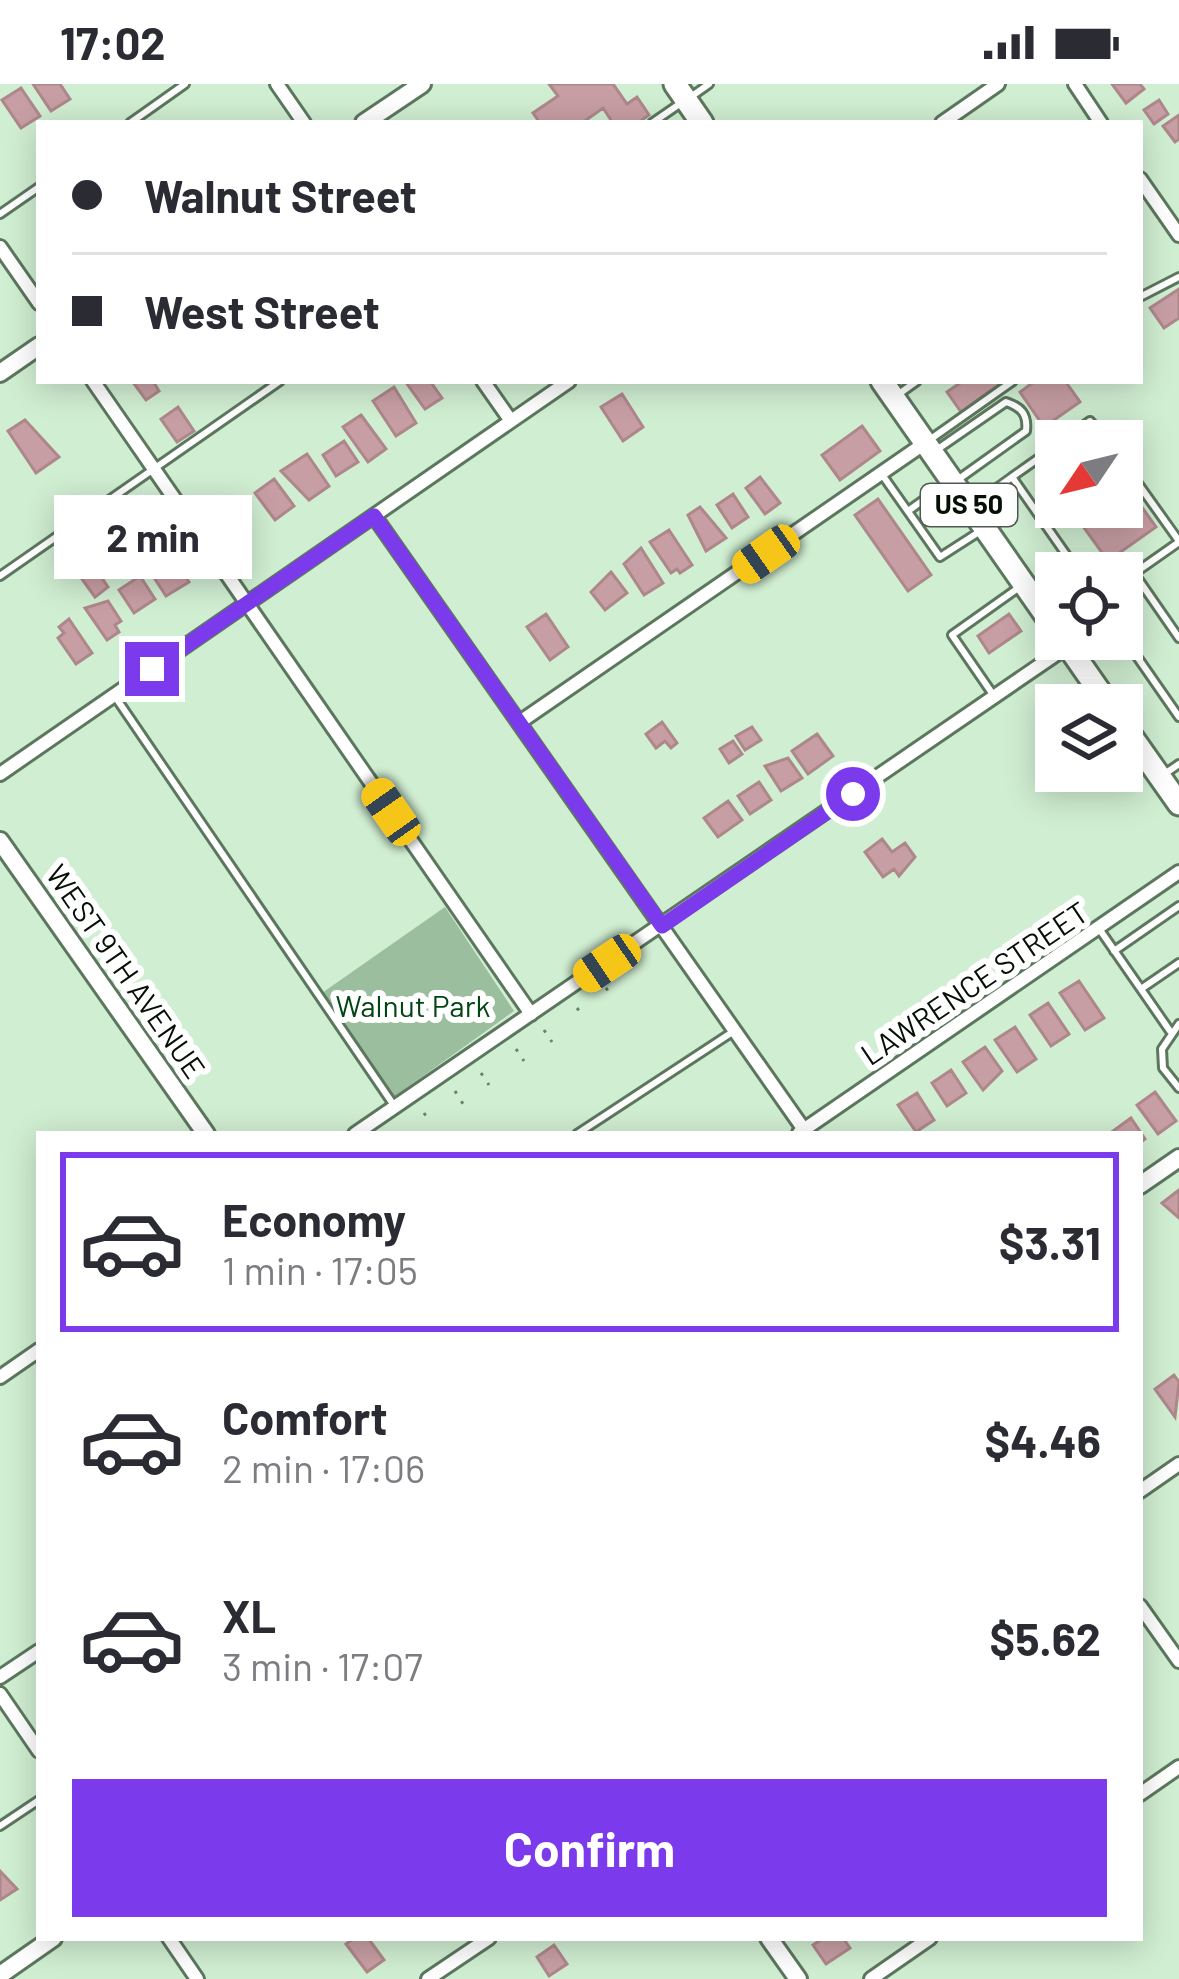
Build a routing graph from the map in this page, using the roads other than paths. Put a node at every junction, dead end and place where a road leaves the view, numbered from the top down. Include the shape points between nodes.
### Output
1 (185, 84) edge
2 (277, 84) edge
3 (422, 84) edge
4 (709, 84) edge
5 (998, 84) edge
6 (1075, 84) edge
7 (680, 92) edge
8 (134, 120) edge
9 (302, 120) edge
10 (368, 120) edge
11 (655, 120) edge
12 (700, 120) edge
13 (946, 120) edge
14 (1100, 120) edge
15 (1143, 183) edge
16 (36, 189) edge
17 (0, 214) edge
18 (1179, 235) edge
19 (0, 247) edge
20 (1179, 277) edge
21 (1143, 295) edge
22 (36, 299) edge
23 (36, 348) edge
24 (0, 373) edge
25 (95, 384) edge
26 (276, 384) edge
27 (485, 384) edge
28 (565, 384) edge
29 (1009, 384) edge
30 (888, 389) edge
31 (511, 421) junction
32 (929, 448) junction
33 (1035, 460) edge
34 (154, 468) junction
35 (882, 474) junction
36 (1012, 477) junction
37 (953, 482) junction
38 (1143, 490) edge
39 (970, 507) junction
40 (908, 511) junction
41 (374, 516) junction
42 (985, 528) junction
43 (1179, 541) edge
44 (1064, 552) edge
45 (1143, 567) edge
46 (0, 576) edge
47 (1024, 584) junction
48 (1143, 586) edge
49 (1035, 599) edge
50 (246, 604) junction
51 (1179, 638) edge
52 (1035, 657) edge
53 (1139, 660) edge
54 (114, 695) junction
55 (994, 696) junction
56 (1179, 717) edge
57 (520, 722) junction
58 (1143, 744) edge
59 (1170, 770) edge
60 (0, 774) edge
61 (1179, 804) edge
62 (0, 841) edge
63 (1179, 872) edge
64 (1179, 906) edge
65 (662, 926) junction
66 (1099, 928) junction
67 (1114, 951) junction
68 (1179, 963) edge
69 (1141, 989) junction
70 (531, 1014) junction
71 (1179, 1024) edge
72 (1170, 1030) junction
73 (734, 1031) junction
74 (1179, 1088) edge
75 (395, 1107) junction
76 (204, 1131) edge
77 (360, 1131) edge
78 (583, 1131) edge
79 (802, 1131) edge
80 (806, 1131) edge
81 (1179, 1158) edge
82 (1143, 1183) edge
83 (36, 1353) edge
84 (0, 1377) edge
85 (1179, 1465) edge
86 (1143, 1489) edge
87 (1143, 1610) edge
88 (36, 1653) edge
89 (1179, 1660) edge
90 (0, 1677) edge
91 (0, 1694) edge
92 (36, 1747) edge
93 (1179, 1767) edge
94 (1143, 1792) edge
95 (36, 1802) edge
96 (0, 1826) edge
97 (49, 1941) edge
98 (171, 1941) edge
99 (485, 1941) edge
100 (772, 1941) edge
101 (926, 1941) edge
102 (8, 1974) edge
103 (197, 1979) edge
104 (428, 1979) edge
105 (798, 1979) edge
106 (871, 1979) edge

1 - 8 lane
2 - 9 street
3 - 10 street
4 - 7 lane
5 - 13 street
6 - 14 street
7 - 11 lane
7 - 12 main road
15 - 18 street
16 - 17 lane
19 - 22 street
20 - 21 lane
23 - 24 street
25 - 34 street
26 - 34 lane
27 - 31 street
28 - 31 street
29 - 32 lane
30 - 32 main road, US 50
31 - 41 street
32 - 35 street
32 - 37 main road, US 50
32 - 37 lane via 1006,402 1019,406 1026,431
33 - 36 lane
34 - 46 lane
34 - 50 street
35 - 40 lane
35 - 57 street
36 - 39 lane
36 - 44 lane
37 - 39 main road, US 50
37 - 40 lane
38 - 43 lane
39 - 42 main road, US 50
40 - 42 lane via 940,557
41 - 50 street
41 - 57 street
42 - 47 main road, US 50
43 - 45 lane
47 - 49 main road, US 50
47 - 55 lane via 952,634
48 - 51 lane
50 - 54 street
50 - 70 street
52 - 55 street
53 - 56 lane
54 - 60 street
54 - 75 lane
55 - 65 street
57 - 65 street
58 - 59 main road
59 - 61 main road
62 - 76 street, WEST 9TH AVENUE
63 - 66 street, LAWRENCE STREET
64 - 67 lane
65 - 70 street
65 - 73 street
66 - 67 lane
66 - 80 street, LAWRENCE STREET
67 - 69 lane
68 - 69 lane
69 - 72 lane
70 - 75 street
71 - 72 lane
72 - 74 lane via 1163,1068
73 - 78 lane
73 - 79 street
75 - 77 street
81 - 82 street
83 - 84 street
85 - 86 street
87 - 89 street
88 - 90 street
91 - 92 street
93 - 94 street
95 - 96 lane
97 - 102 street
98 - 103 street
99 - 104 street
100 - 105 street
101 - 106 street

